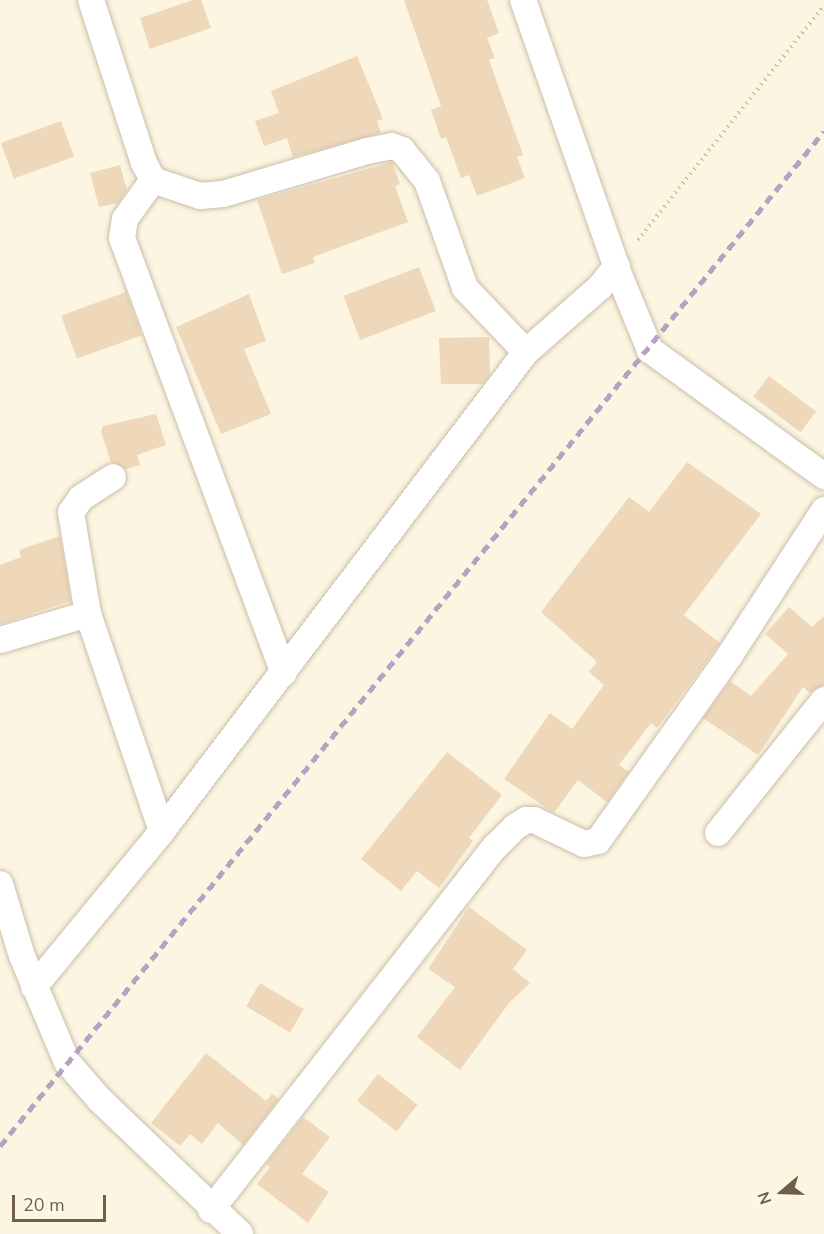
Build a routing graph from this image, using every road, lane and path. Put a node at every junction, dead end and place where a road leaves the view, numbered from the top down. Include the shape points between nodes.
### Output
1 (91, 0) edge
2 (522, 0) edge
3 (824, 4) edge
4 (153, 180) junction
5 (617, 266) junction
6 (526, 352) junction
7 (824, 476) edge
8 (113, 477) dead end
9 (824, 510) edge
10 (88, 614) junction
11 (0, 640) edge
12 (284, 673) junction
13 (824, 700) edge
14 (162, 831) junction
15 (718, 833) dead end
16 (0, 884) edge
17 (34, 987) junction
18 (211, 1210) junction
19 (240, 1234) edge

1 - 4 street
2 - 5 street
3 - 5 path
4 - 6 street via 200,196 223,194 367,151 392,146 402,150 427,181 465,288
4 - 12 street via 125,219 122,238
5 - 6 street via 600,287
5 - 7 street via 650,350
6 - 12 street
8 - 10 street via 81,498 71,512
9 - 18 street via 730,655 598,841 584,844 534,820 515,827 495,847
10 - 11 street
10 - 14 street
12 - 14 street
13 - 15 street
14 - 17 street
16 - 17 street
17 - 18 street via 67,1062
18 - 19 street

